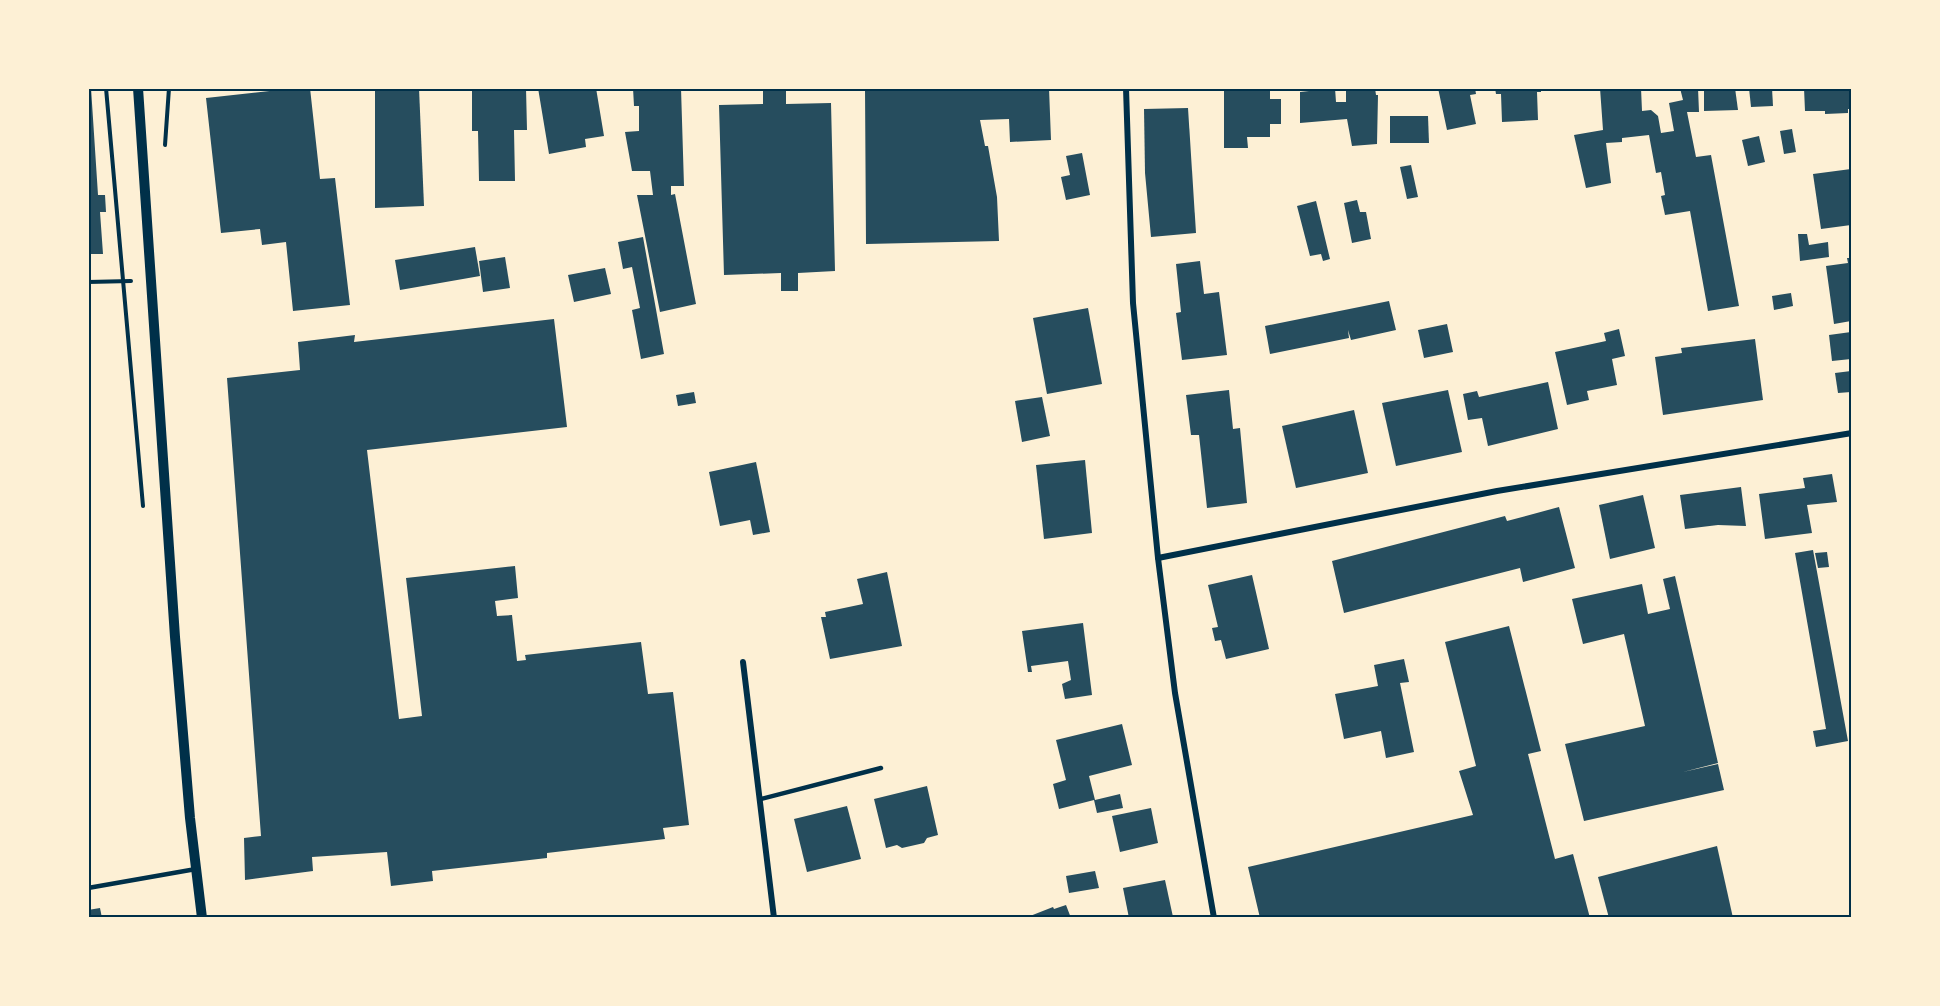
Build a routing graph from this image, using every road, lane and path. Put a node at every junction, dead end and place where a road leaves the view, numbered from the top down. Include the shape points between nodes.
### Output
1 (138, 88) edge
2 (1126, 88) edge
3 (150, 281) junction
4 (88, 282) edge
5 (1851, 433) edge
6 (1158, 558) junction
7 (743, 662) dead end
8 (881, 768) dead end
9 (761, 800) junction
10 (196, 869) junction
11 (88, 888) edge
12 (202, 918) edge
13 (774, 918) edge
14 (1214, 918) edge

1 - 3 street
2 - 6 street via 1133,303
3 - 4 path
3 - 10 street
5 - 6 street via 1497,491
6 - 14 street
7 - 9 street
8 - 9 lane
9 - 13 street
10 - 11 lane
10 - 12 street

